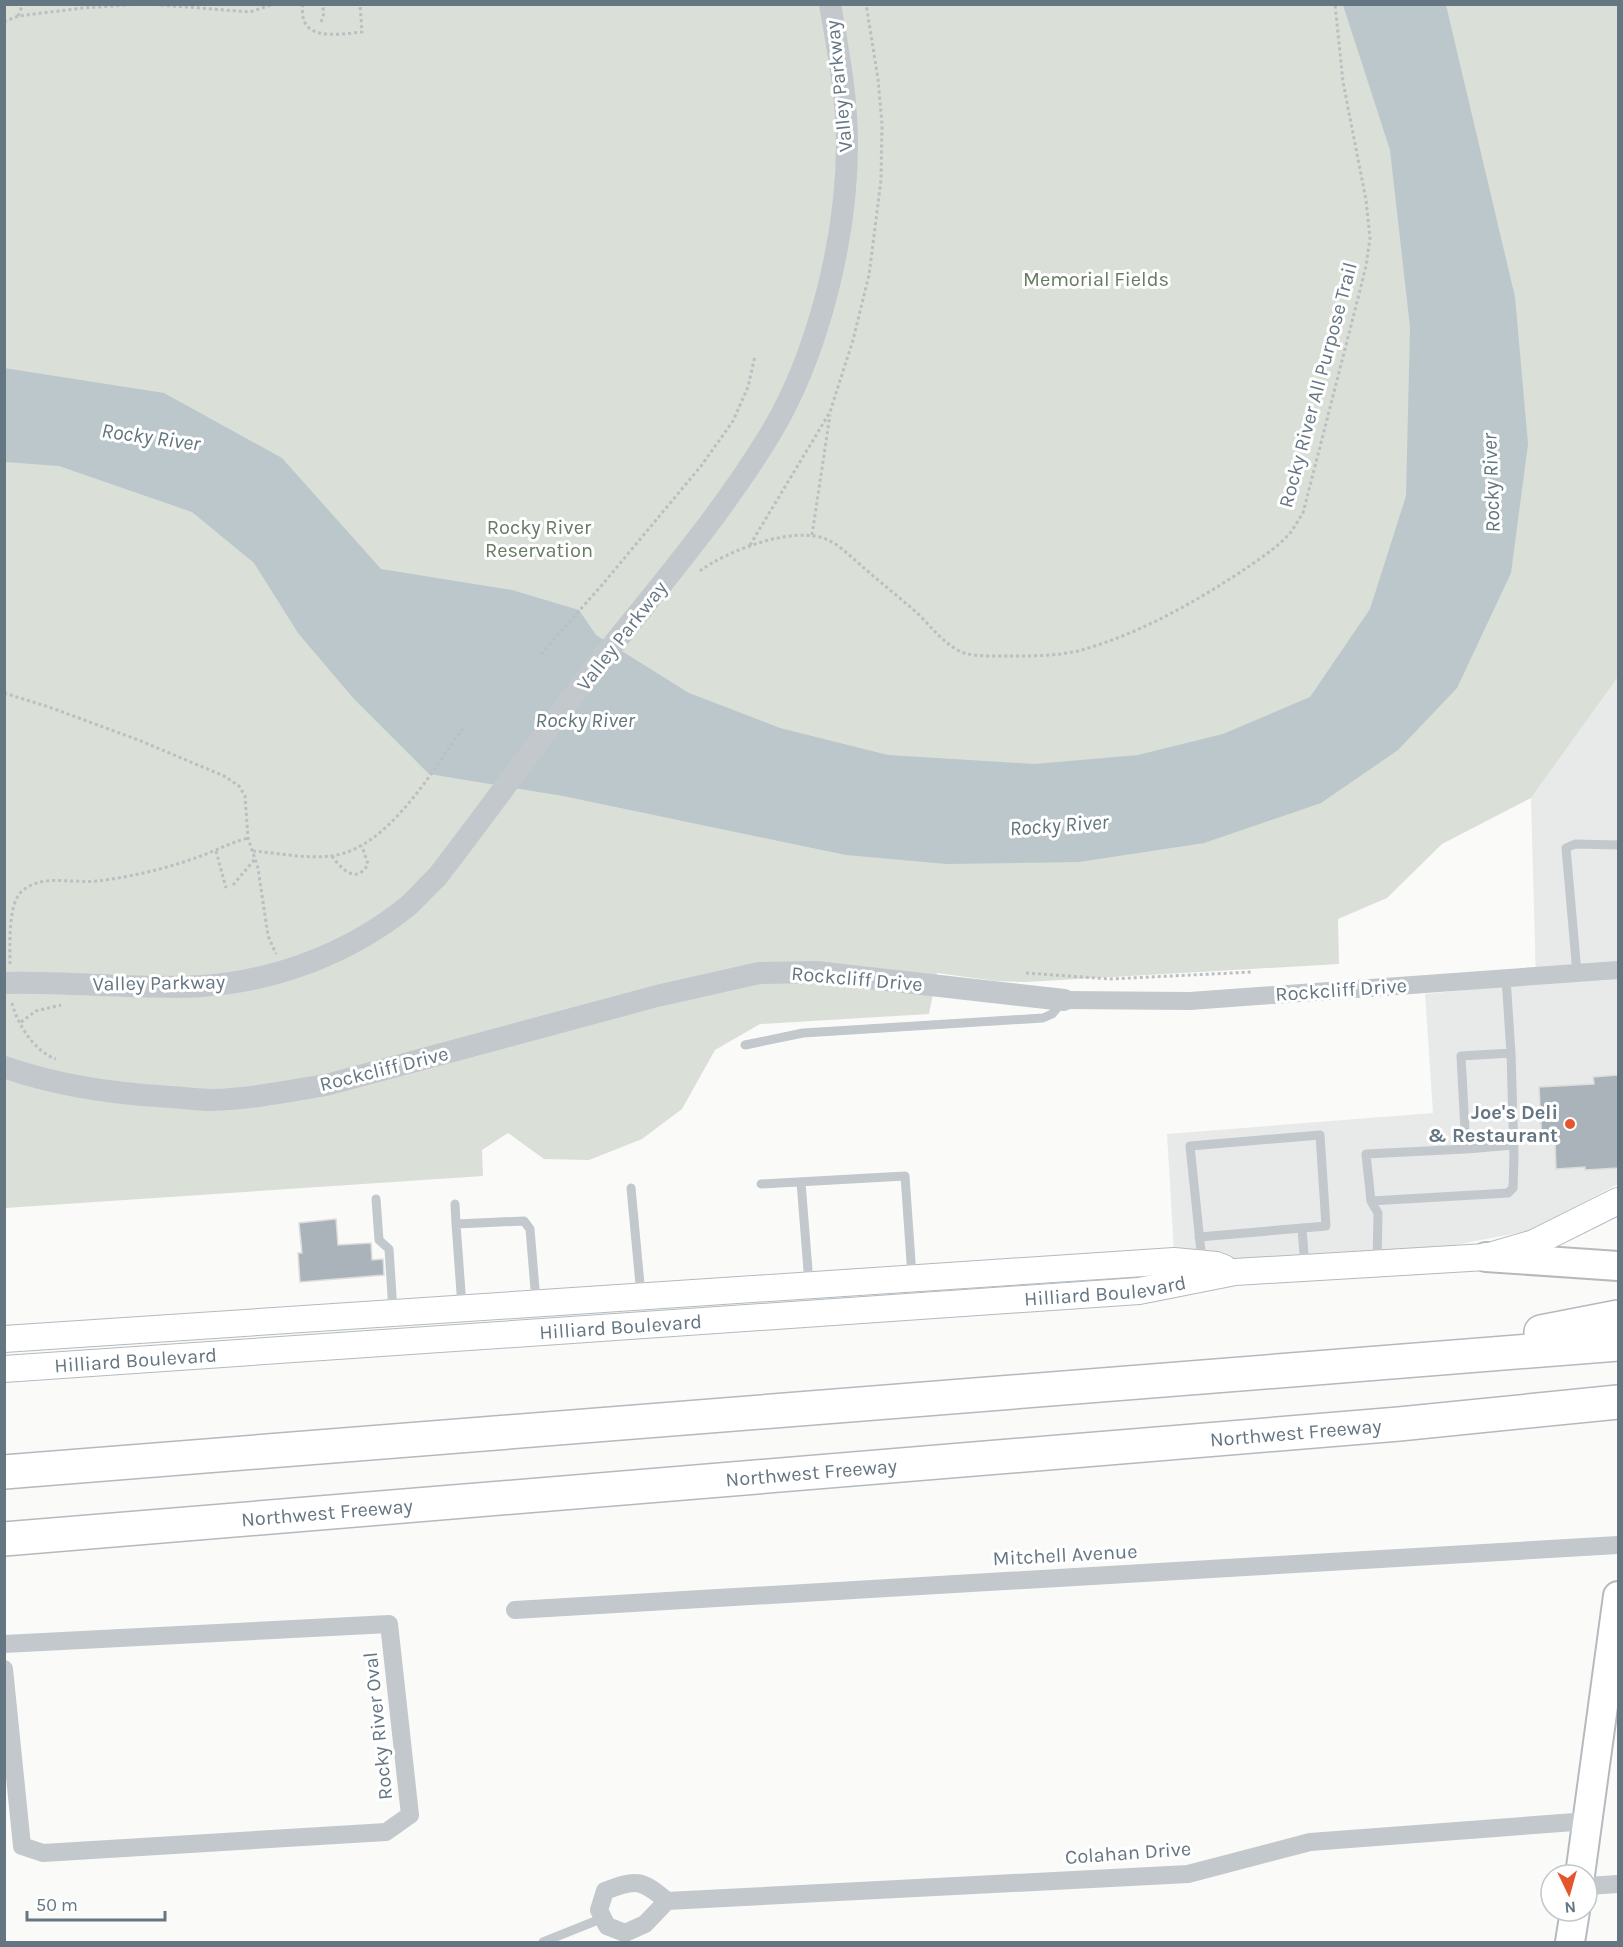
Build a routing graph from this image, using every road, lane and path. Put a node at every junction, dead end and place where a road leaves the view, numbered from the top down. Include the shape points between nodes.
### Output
1 (23, 4) edge
2 (140, 4) edge
3 (148, 4) edge
4 (274, 4) edge
5 (303, 4) edge
6 (322, 4) edge
7 (360, 4) edge
8 (830, 4) edge
9 (1335, 4) edge
10 (18, 16) junction
11 (4, 22) edge
12 (321, 22) dead end
13 (755, 356) dead end
14 (830, 412) dead end
15 (812, 535) junction
16 (694, 576) dead end
17 (541, 654) dead end
18 (4, 693) edge
19 (463, 728) dead end
20 (248, 838) junction
21 (1618, 845) edge
22 (362, 846) junction
23 (216, 851) junction
24 (253, 851) junction
25 (332, 856) junction
26 (255, 859) junction
27 (233, 885) dead end
28 (226, 888) dead end
29 (278, 960) dead end
30 (1618, 970) edge
31 (1577, 973) junction
32 (7, 975) edge
33 (1506, 978) junction
34 (1064, 1000) junction
35 (745, 1045) dead end
36 (1511, 1053) junction
37 (4, 1067) edge
38 (1514, 1145) junction
39 (1466, 1149) junction
40 (801, 1182) junction
41 (761, 1184) dead end
42 (631, 1188) dead end
43 (376, 1199) dead end
44 (1371, 1201) junction
45 (1618, 1201) edge
46 (455, 1204) dead end
47 (456, 1224) junction
48 (1302, 1228) junction
49 (1199, 1237) junction
50 (1486, 1257) junction
51 (1377, 1262) junction
52 (1202, 1263) junction
53 (1618, 1266) edge
54 (1305, 1267) junction
55 (1235, 1272) junction
56 (912, 1279) junction
57 (809, 1286) junction
58 (641, 1297) junction
59 (536, 1304) junction
60 (462, 1309) junction
61 (393, 1313) junction
62 (1618, 1317) edge
63 (4, 1339) edge
64 (1618, 1344) edge
65 (1376, 1362) junction
66 (4, 1369) edge
67 (1618, 1402) edge
68 (1618, 1413) edge
69 (1495, 1415) junction
70 (4, 1472) edge
71 (4, 1539) edge
72 (1618, 1545) edge
73 (1618, 1606) edge
74 (515, 1610) dead end
75 (4, 1644) edge
76 (4, 1669) edge
77 (1588, 1821) junction
78 (1582, 1863) edge
79 (1618, 1884) edge
80 (1599, 1885) edge
81 (666, 1901) junction
82 (603, 1918) junction
83 (1573, 1923) edge
84 (543, 1942) edge
85 (1570, 1942) edge

1 - 10 path
2 - 10 path
3 - 4 path via 250,12
5 - 7 path via 302,15 307,25 327,35 362,32
6 - 12 path
8 - 32 street, Valley Parkway via 843,84 845,192 824,305 802,366 770,435 727,498 437,877 409,905 368,935 322,958 241,981 202,986
9 - 15 path, Rocky River All Purpose Trail via 1343,82 1370,238 1303,513 1290,532 1231,578 1122,636 1076,651 998,656 966,654 948,644 844,551
10 - 11 path
13 - 17 path via 748,387 733,421 701,466
14 - 15 path
15 - 16 path, Rocky River All Purpose Trail via 750,545
18 - 20 path via 141,741 224,776 239,786 245,796
19 - 22 path via 394,820
20 - 23 path
20 - 24 path
21 - 31 lane via 1575,844 1566,848
22 - 25 path
22 - 25 path via 368,864 358,873 341,869
23 - 28 path
23 - 32 path via 114,879 56,880 31,886 15,901
24 - 25 path
24 - 26 path
26 - 27 path
26 - 29 path via 268,936
30 - 31 street, Rockcliff Drive
31 - 33 street, Rockcliff Drive
33 - 34 street, Rockcliff Drive via 1190,1001
33 - 36 lane
34 - 35 lane via 1043,1018 802,1033
34 - 37 street, Rockcliff Drive via 816,972 759,974 657,996 326,1085 212,1100 101,1090 38,1079
36 - 38 lane
36 - 39 lane via 1461,1056
38 - 39 lane
38 - 44 lane via 1513,1188 1508,1193
39 - 44 lane via 1366,1154
40 - 41 lane
40 - 56 lane via 904,1176
40 - 57 lane
42 - 58 lane
43 - 61 lane via 379,1240 389,1249
44 - 51 lane via 1378,1213
45 - 50 main road, Hilliard Boulevard via 1534,1243
46 - 47 lane
47 - 59 lane via 524,1221 530,1229
47 - 60 lane
48 - 49 lane
48 - 49 lane via 1326,1226 1320,1135 1190,1146
48 - 54 lane
49 - 52 lane
50 - 51 main road, Hilliard Boulevard
50 - 53 main road
51 - 54 main road, Hilliard Boulevard
52 - 55 main road, Hilliard Boulevard
52 - 56 main road, Hilliard Boulevard via 1174,1261
54 - 55 main road, Hilliard Boulevard
55 - 66 main road, Hilliard Boulevard via 1140,1291
56 - 57 main road, Hilliard Boulevard
57 - 58 main road, Hilliard Boulevard
58 - 59 main road, Hilliard Boulevard
59 - 60 main road, Hilliard Boulevard
60 - 61 main road, Hilliard Boulevard
61 - 63 main road, Hilliard Boulevard
62 - 65 highway
64 - 65 highway
65 - 70 highway
67 - 69 highway, Northwest Freeway
68 - 69 highway
69 - 71 highway, Northwest Freeway
72 - 74 street, Mitchell Avenue
73 - 77 main road
75 - 76 street, Rocky River Oval via 389,1624 410,1815 386,1832 43,1853 22,1846
77 - 78 main road
77 - 81 street, Colahan Drive via 1310,1842 1188,1874
79 - 80 street
81 - 82 street via 645,1924 625,1933 607,1926
81 - 82 street via 650,1886 629,1882 605,1891 599,1910
82 - 84 lane
83 - 85 main road

